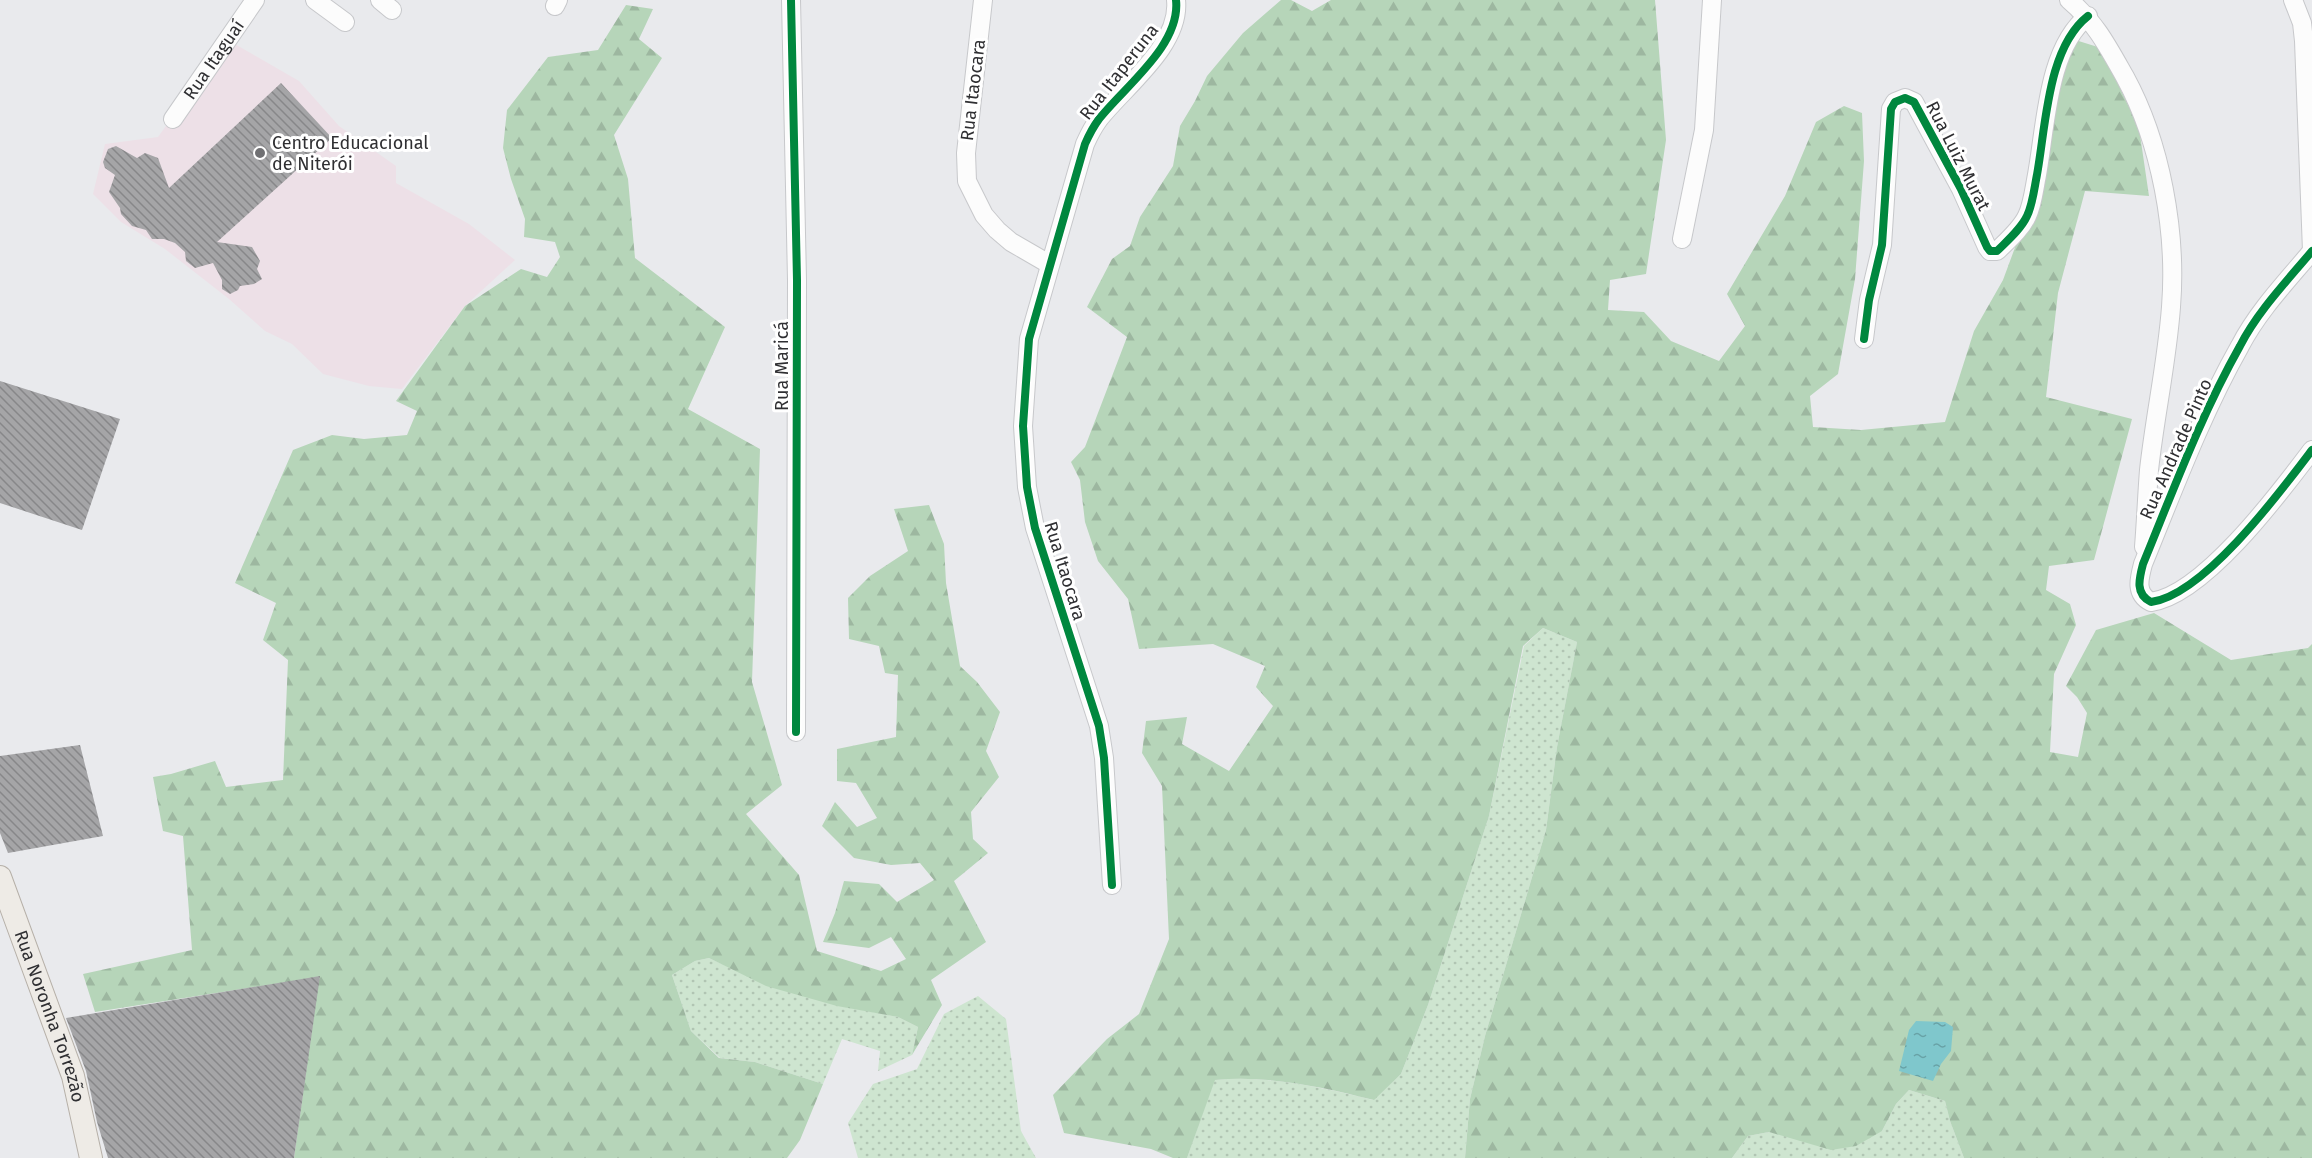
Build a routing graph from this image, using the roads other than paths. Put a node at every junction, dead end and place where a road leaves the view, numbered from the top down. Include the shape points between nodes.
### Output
1 (255, 0) edge
2 (315, 0) edge
3 (791, 0) edge
4 (983, 0) edge
5 (1176, 0) edge
6 (1712, 0) edge
7 (2069, 0) edge
8 (2293, 0) edge
9 (2088, 16) junction
10 (345, 22) dead end
11 (173, 119) dead end
12 (1682, 239) dead end
13 (2312, 251) edge
14 (1049, 264) junction
15 (1864, 339) dead end
16 (2312, 450) edge
17 (2143, 564) junction
18 (796, 732) dead end
19 (0, 877) edge
20 (1112, 885) dead end
21 (91, 1158) edge

1 - 11 street, Rua Itaguaí
2 - 10 street
3 - 18 street, Rua Maricá via 797,280
4 - 14 street, Rua Itaocara via 966,153 968,181 984,215 998,230
5 - 14 street, Rua Itaperuna via 1170,35 1099,119 1085,144
6 - 12 street via 1704,130
7 - 9 street
8 - 13 street via 2304,41
9 - 15 street, Rua Luiz Murat via 2076,26 2060,55 2028,215 1996,251 1987,247 1914,102 1905,98 1895,102 1891,109 1882,245
9 - 17 street via 2135,96 2148,129 2157,154 2168,226 2172,305 2149,469
13 - 17 street, Rua Andrade Pinto via 2240,344 2187,456
14 - 20 street, Rua Itaocara via 1029,339 1023,426 1027,487 1035,528 1099,726
16 - 17 street, Rua Andrade Pinto via 2262,514 2216,563 2168,597 2147,600 2139,589
19 - 21 main road, Rua Noronha Torrezão via 73,1076

